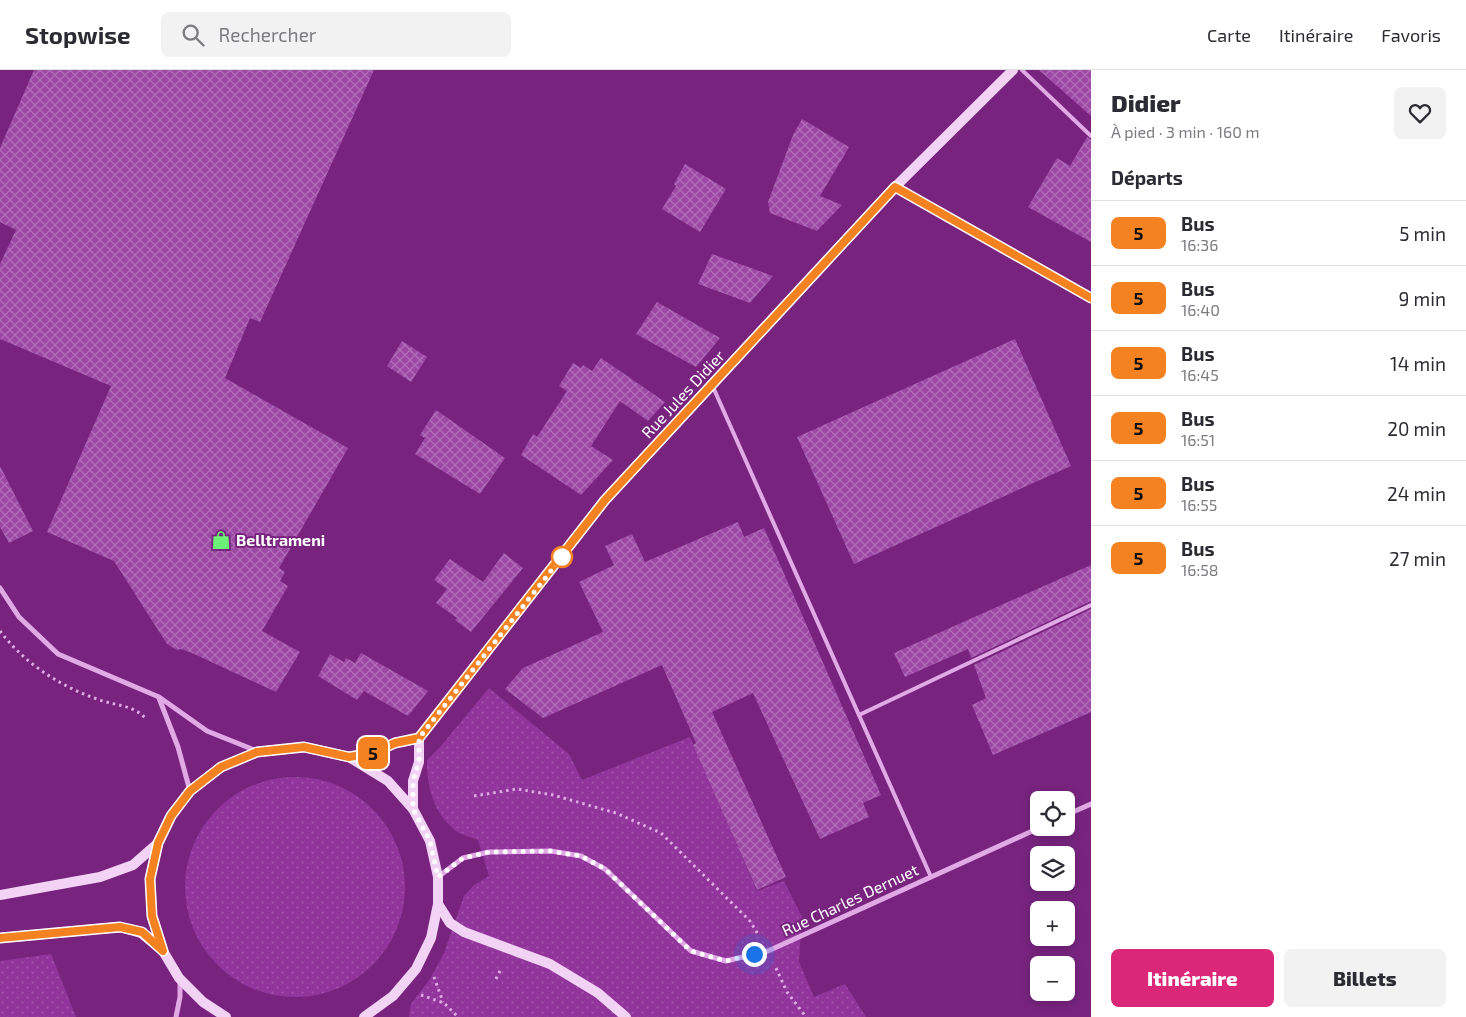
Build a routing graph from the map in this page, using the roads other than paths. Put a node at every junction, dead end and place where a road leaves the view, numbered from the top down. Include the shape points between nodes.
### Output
1 (1013, 70) edge
2 (1022, 70) edge
3 (1091, 136) edge
4 (895, 187) junction
5 (1091, 298) edge
6 (712, 385) junction
7 (0, 588) edge
8 (1091, 605) edge
9 (159, 697) junction
10 (859, 715) junction
11 (419, 738) junction
12 (257, 752) junction
13 (349, 757) junction
14 (190, 791) junction
15 (1091, 804) edge
16 (413, 809) junction
17 (1075, 811) edge
18 (1030, 832) edge
19 (158, 843) junction
20 (438, 877) junction
21 (931, 877) junction
22 (0, 895) edge
23 (438, 904) junction
24 (0, 938) edge
25 (163, 951) junction
26 (180, 978) junction
27 (176, 1017) edge
28 (226, 1017) edge
29 (364, 1017) edge
30 (626, 1017) edge

1 - 4 street, Rue Jules Didier
2 - 3 lane
4 - 5 street
4 - 6 street, Rue Jules Didier
6 - 10 lane
6 - 11 street, Rue Jules Didier via 605,500
7 - 9 street via 19,617 58,654
8 - 10 lane
9 - 12 street via 207,731
9 - 14 street
10 - 21 lane
11 - 13 street
11 - 16 street
12 - 13 street via 304,747
12 - 14 street via 221,767
13 - 16 street via 388,781
14 - 19 street via 171,816
15 - 17 street
16 - 20 street via 430,841
18 - 21 street, Rue Charles Dernuet
19 - 22 street via 133,865 100,876
19 - 25 street via 150,879 152,916
20 - 21 street, Rue Charles Dernuet via 463,858 489,852 550,851 581,856 605,869 691,951 726,961 768,951
20 - 23 street
23 - 29 street via 431,938 416,969 393,996
23 - 30 street via 450,924 550,964 598,993
24 - 25 street via 120,927 142,932
25 - 26 street
26 - 27 street
26 - 28 street via 203,1002

